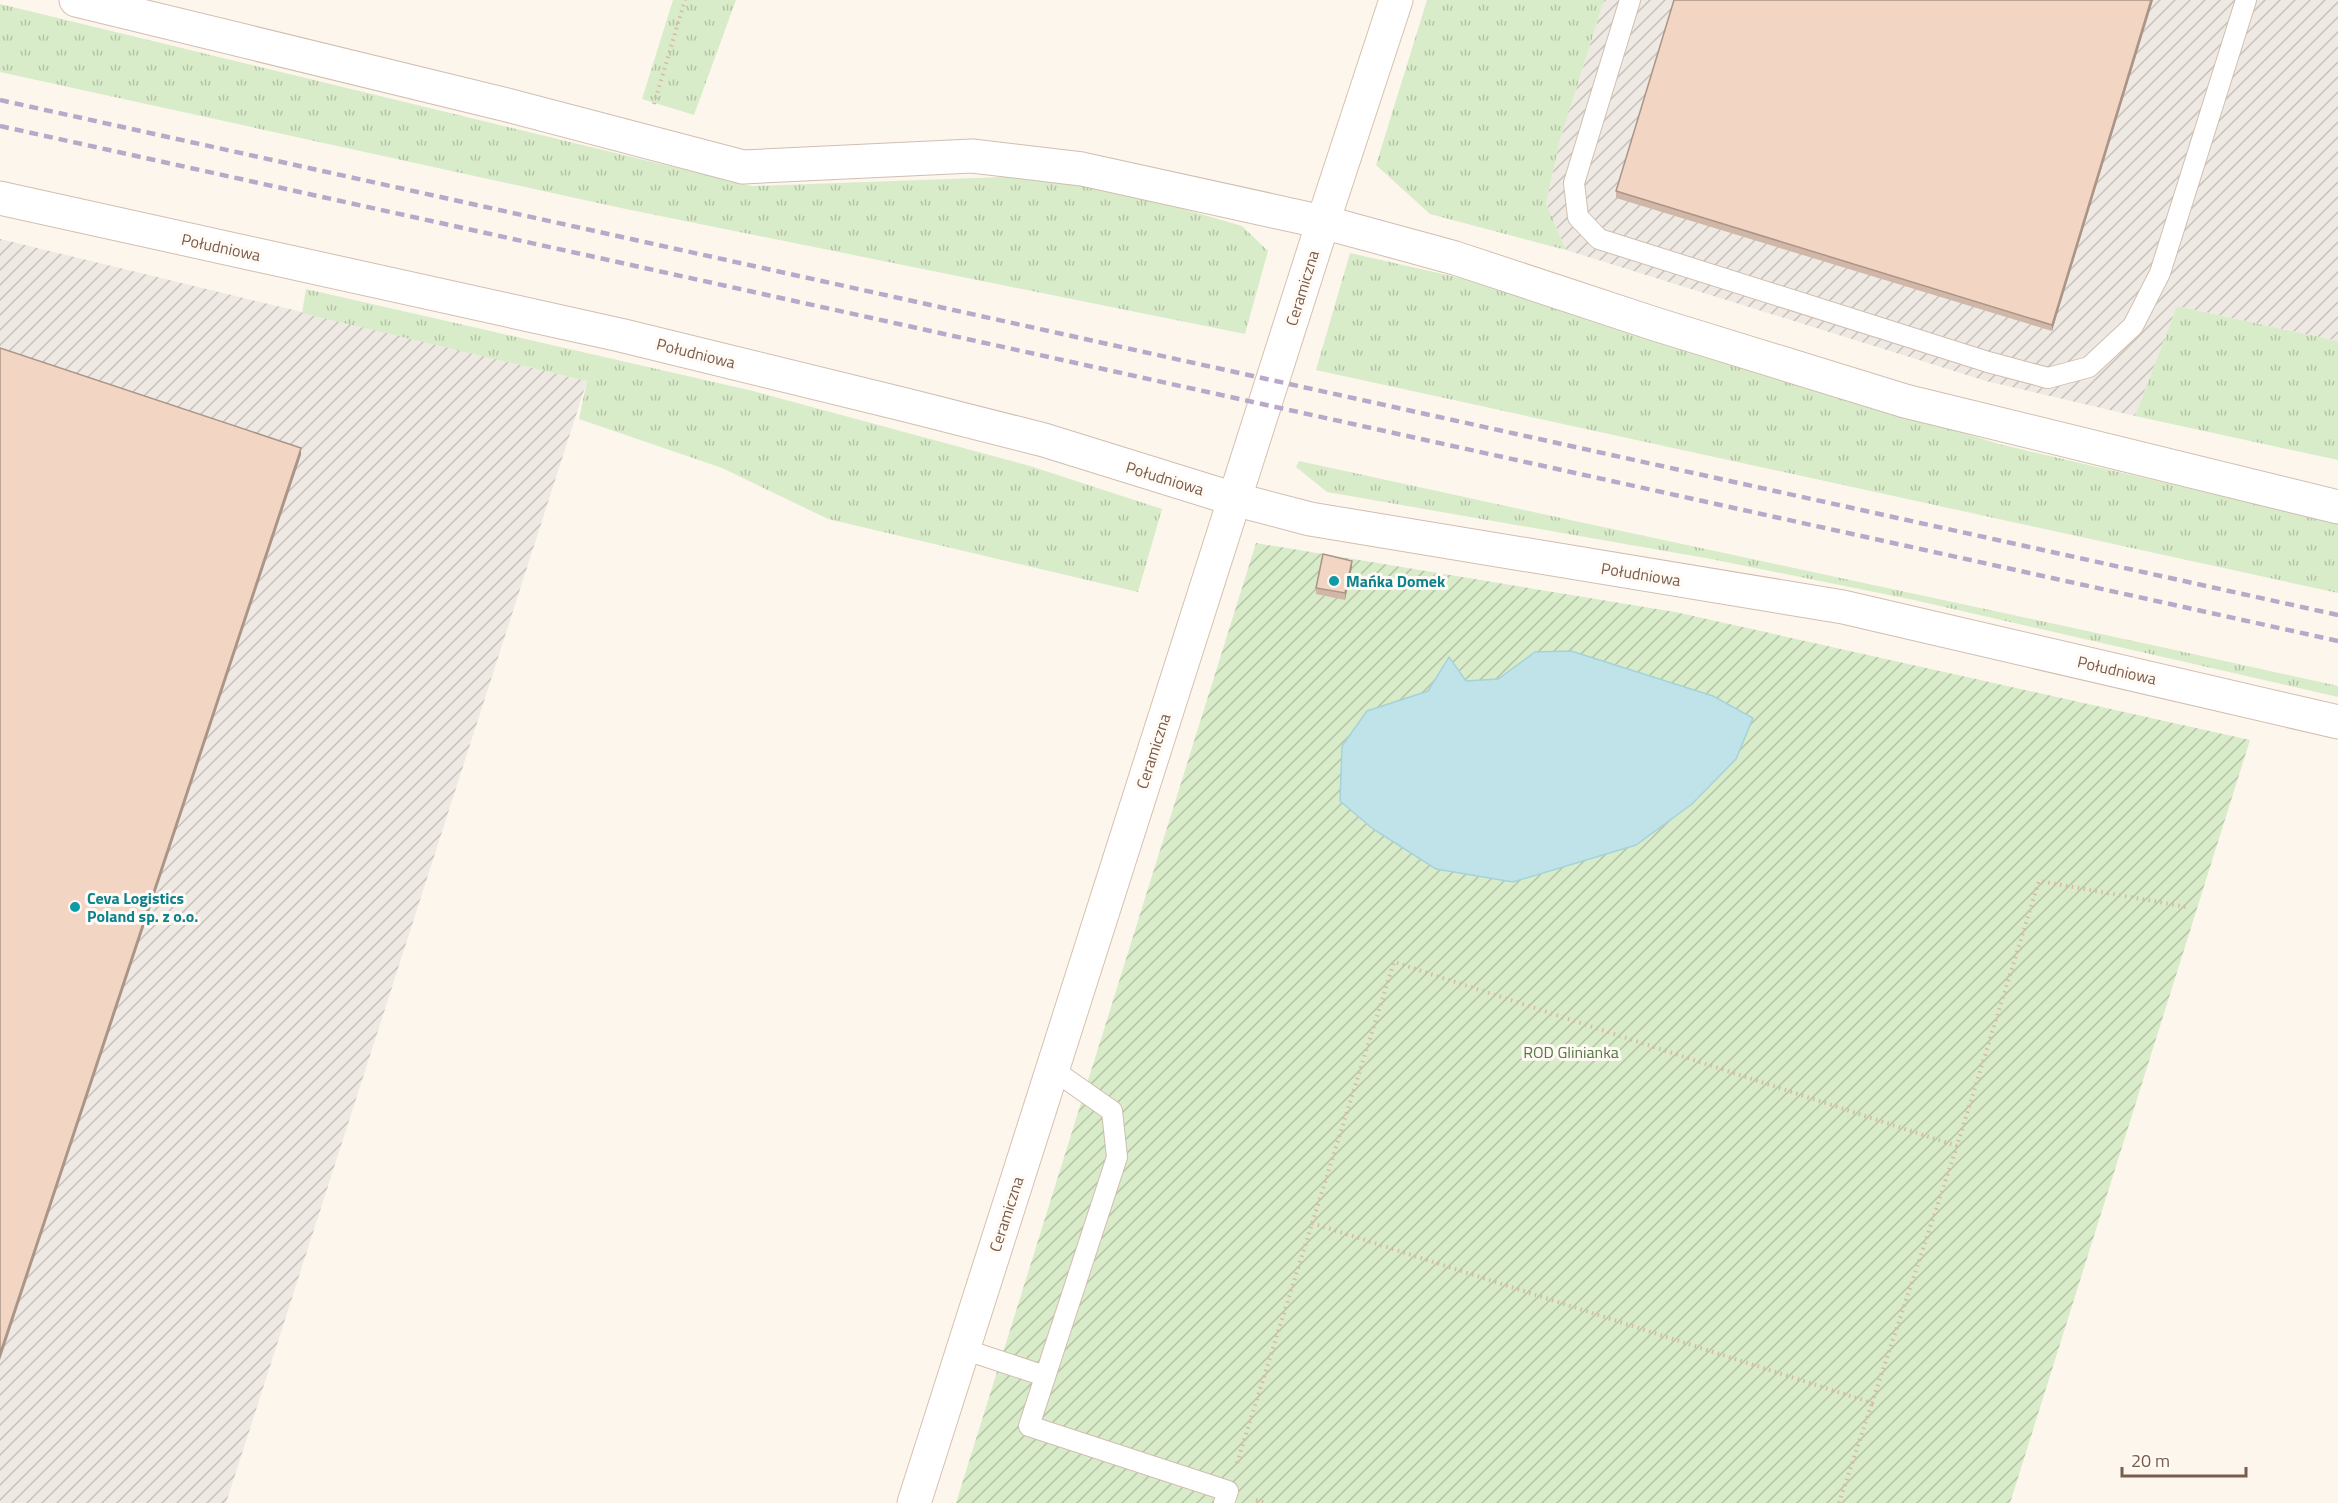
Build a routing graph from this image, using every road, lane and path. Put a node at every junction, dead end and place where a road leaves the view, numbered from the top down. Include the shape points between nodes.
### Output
1 (76, 0) edge
2 (686, 0) edge
3 (1395, 0) edge
4 (1630, 0) edge
5 (2246, 0) edge
6 (643, 142) junction
7 (0, 198) edge
8 (1323, 222) junction
9 (1234, 499) junction
10 (2338, 507) edge
11 (2338, 722) edge
12 (2187, 907) dead end
13 (1052, 1070) junction
14 (1957, 1146) junction
15 (1312, 1223) junction
16 (963, 1348) junction
17 (1046, 1376) junction
18 (1872, 1403) junction
19 (1226, 1497) edge
20 (914, 1503) edge
21 (1839, 1503) edge

1 - 6 street
2 - 6 path
3 - 8 street, Ceramiczna
4 - 5 lane via 1574,183 1578,217 1599,239 2048,378 2089,367 2133,326 2160,273
6 - 8 street via 743,167 972,156 1071,167
7 - 9 street, Południowa via 631,337 1044,440
8 - 9 street, Ceramiczna
8 - 10 street via 1455,258 1905,400
9 - 11 street, Południowa via 1310,519 1844,607
9 - 13 street, Ceramiczna
12 - 14 path via 2039,881
13 - 16 street, Ceramiczna
13 - 17 lane via 1112,1111 1117,1157
14 - 15 path via 1394,962
14 - 18 path
15 - 18 path
15 - 19 path
16 - 17 lane
16 - 20 street, Ceramiczna
17 - 19 lane via 1029,1426
18 - 21 path

